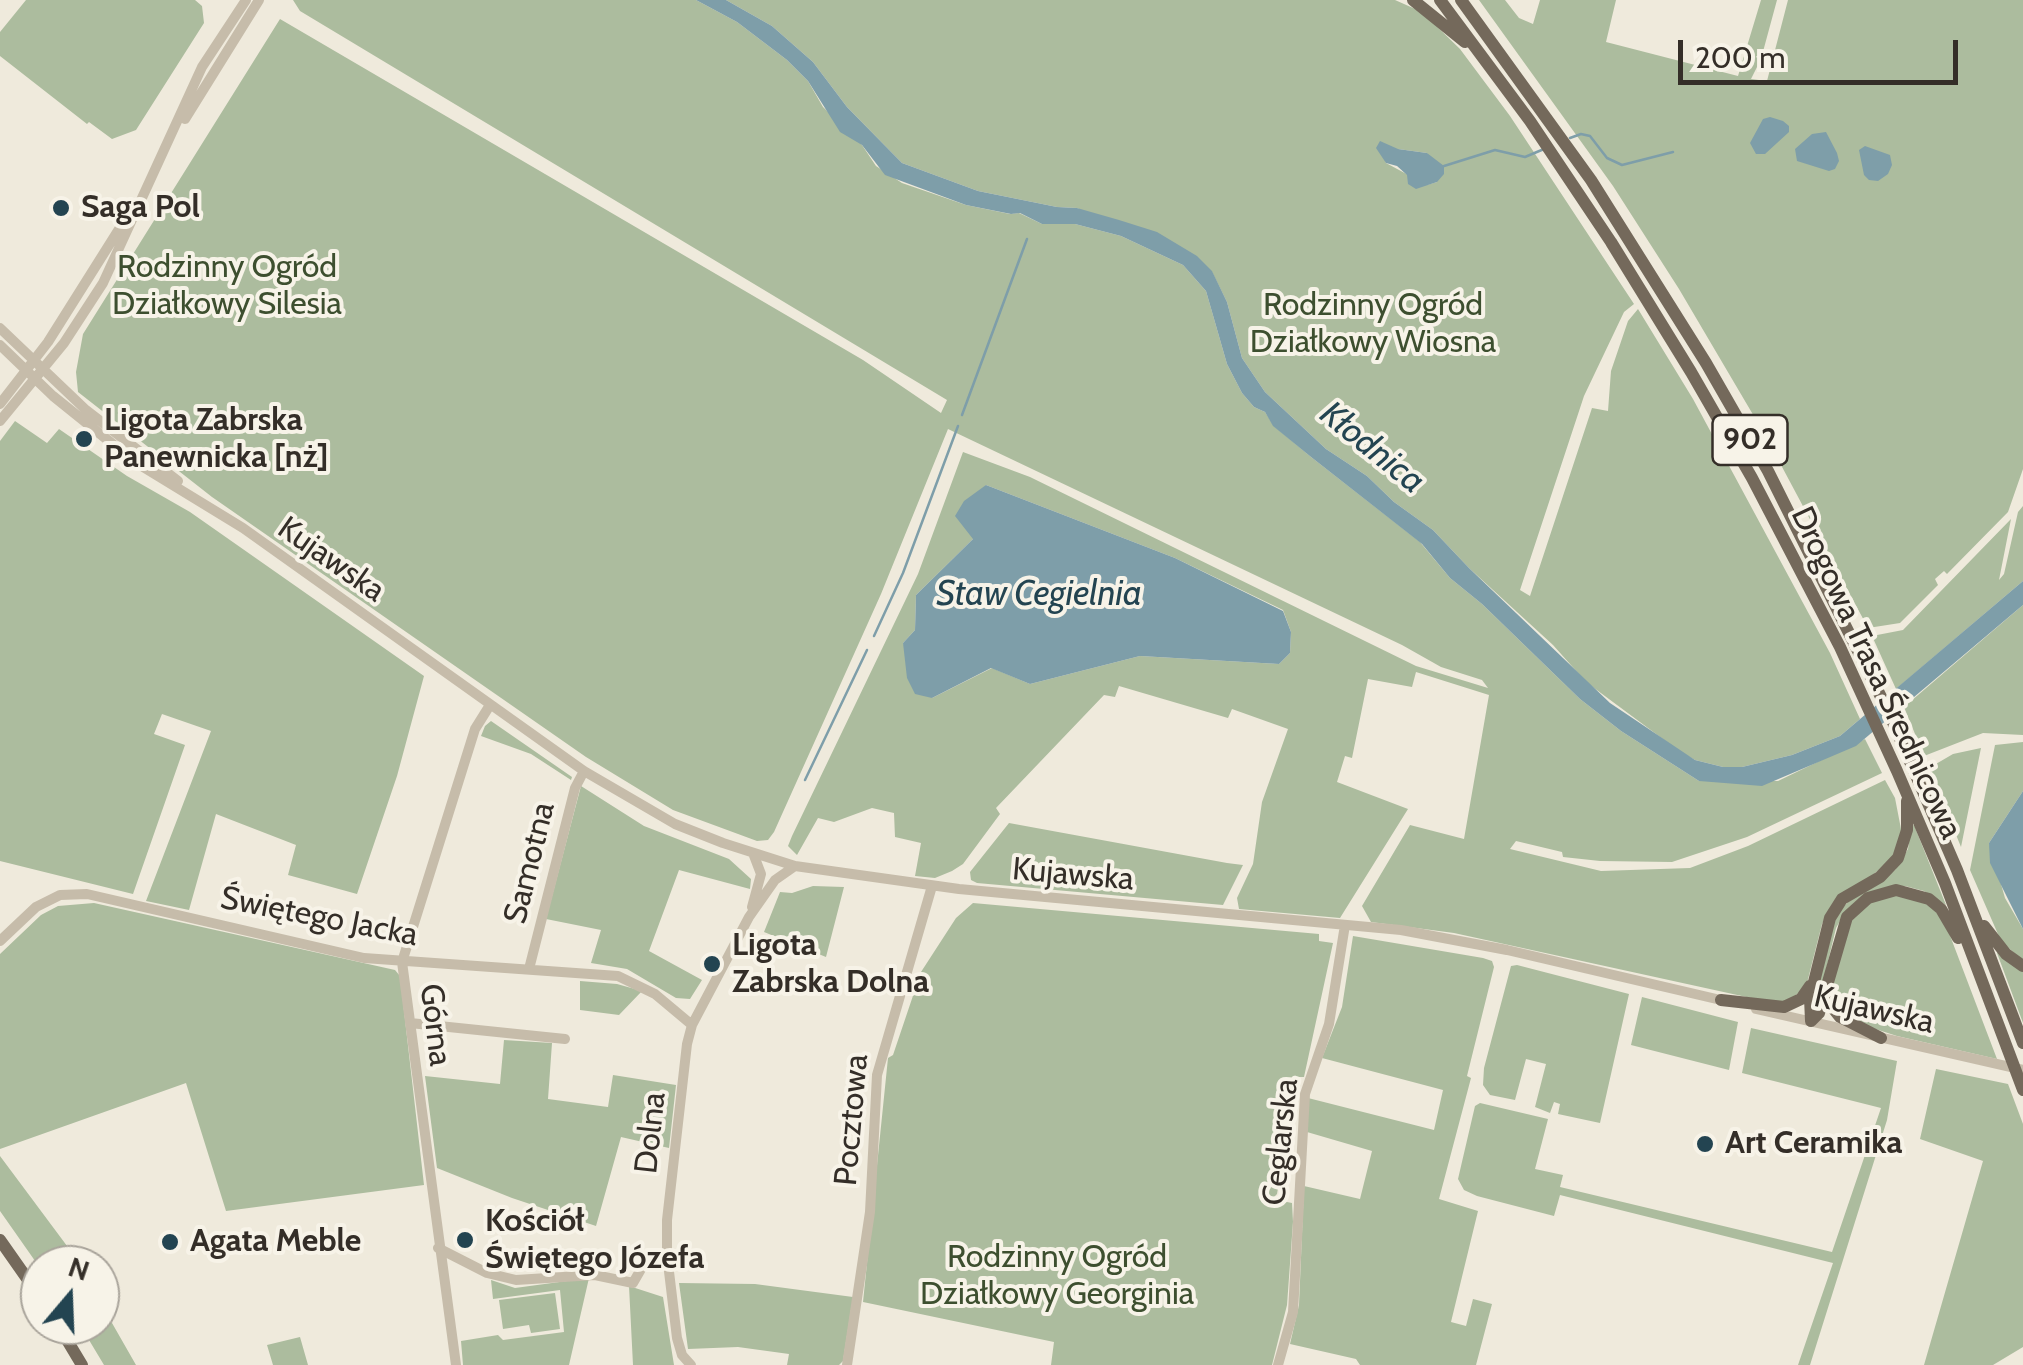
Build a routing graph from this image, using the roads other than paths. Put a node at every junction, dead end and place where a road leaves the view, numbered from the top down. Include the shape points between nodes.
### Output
1 (259, 0) edge
2 (1413, 0) edge
3 (1440, 0) edge
4 (1461, 0) edge
5 (1472, 0) edge
6 (244, 2) edge
7 (1503, 55) junction
8 (1500, 79) junction
9 (170, 141) junction
10 (146, 190) junction
11 (0, 328) edge
12 (48, 342) junction
13 (5, 345) edge
14 (38, 364) junction
15 (29, 374) junction
16 (10, 388) junction
17 (0, 404) edge
18 (0, 421) edge
19 (210, 507) junction
20 (490, 705) junction
21 (584, 771) junction
22 (1907, 795) junction
23 (753, 854) junction
24 (774, 860) junction
25 (794, 866) junction
26 (762, 874) junction
27 (775, 880) junction
28 (932, 886) junction
29 (1974, 912) junction
30 (749, 918) junction
31 (1345, 926) junction
32 (0, 941) edge
33 (402, 962) junction
34 (2023, 966) edge
35 (528, 969) junction
36 (1822, 971) junction
37 (1982, 983) junction
38 (1720, 1000) junction
39 (1811, 1021) junction
40 (410, 1023) junction
41 (692, 1025) junction
42 (565, 1038) dead end
43 (1881, 1038) junction
44 (2023, 1042) edge
45 (2023, 1070) edge
46 (2023, 1090) edge
47 (0, 1240) edge
48 (438, 1248) junction
49 (666, 1255) junction
50 (20, 1268) edge
51 (456, 1365) edge
52 (691, 1365) edge
53 (846, 1365) edge
54 (1278, 1365) edge

1 - 9 street
2 - 8 main road
3 - 8 main road, Drogowa Trasa Średnicowa / 902
4 - 7 main road, Drogowa Trasa Średnicowa / 902
5 - 7 main road
6 - 9 street via 202,67
7 - 29 main road, Drogowa Trasa Średnicowa / 902 via 1638,252 1768,471 1856,642
8 - 22 main road, Drogowa Trasa Średnicowa / 902 via 1632,274 1729,437 1840,648
9 - 10 street
10 - 12 street
10 - 14 street via 102,283 64,343
11 - 13 street, Kujawska
12 - 13 street
12 - 14 street
13 - 14 street, Kujawska
13 - 15 street, Kujawska
13 - 16 street via 15,370
14 - 15 street
14 - 19 street, Kujawska
15 - 16 street
15 - 18 street
15 - 19 street, Kujawska via 134,462
16 - 17 street
19 - 20 street, Kujawska
20 - 21 street, Kujawska
20 - 33 street, Górna via 475,729
21 - 23 street, Kujawska via 675,824
21 - 35 street, Samotna
22 - 36 main road via 1898,858 1835,908
22 - 37 main road, Drogowa Trasa Średnicowa / 902
23 - 24 street, Kujawska
23 - 26 street
24 - 25 street, Kujawska
24 - 26 street, Dolna
24 - 27 street
25 - 27 street, Dolna
25 - 28 street, Kujawska
26 - 30 street, Dolna
27 - 30 street, Dolna
28 - 31 street, Kujawska
28 - 53 street, Pocztowa via 877,1075 870,1212
29 - 34 main road
29 - 44 main road, Drogowa Trasa Średnicowa / 902
30 - 41 street, Dolna
31 - 38 street, Kujawska via 1448,938
31 - 54 street, Ceglarska via 1329,1024 1305,1094 1293,1312
32 - 33 street, Świętego Jacka via 36,907 60,895 87,894
33 - 35 street, Świętego Jacka
33 - 40 street, Górna
35 - 41 street, Świętego Jacka via 618,976 656,994
36 - 37 main road via 1847,917 1868,898 1896,890 1940,909
36 - 38 main road via 1784,1008
36 - 39 main road via 1820,1013
36 - 43 main road via 1840,1018
37 - 46 main road, Drogowa Trasa Średnicowa / 902
38 - 39 street, Kujawska
39 - 43 street, Kujawska
40 - 42 street
40 - 48 street, Górna
41 - 49 street, Dolna
43 - 45 street, Kujawska
47 - 50 main road
48 - 49 street via 487,1274 516,1280 595,1276 633,1283 644,1260
48 - 51 street, Górna
49 - 52 street, Dolna via 677,1338

